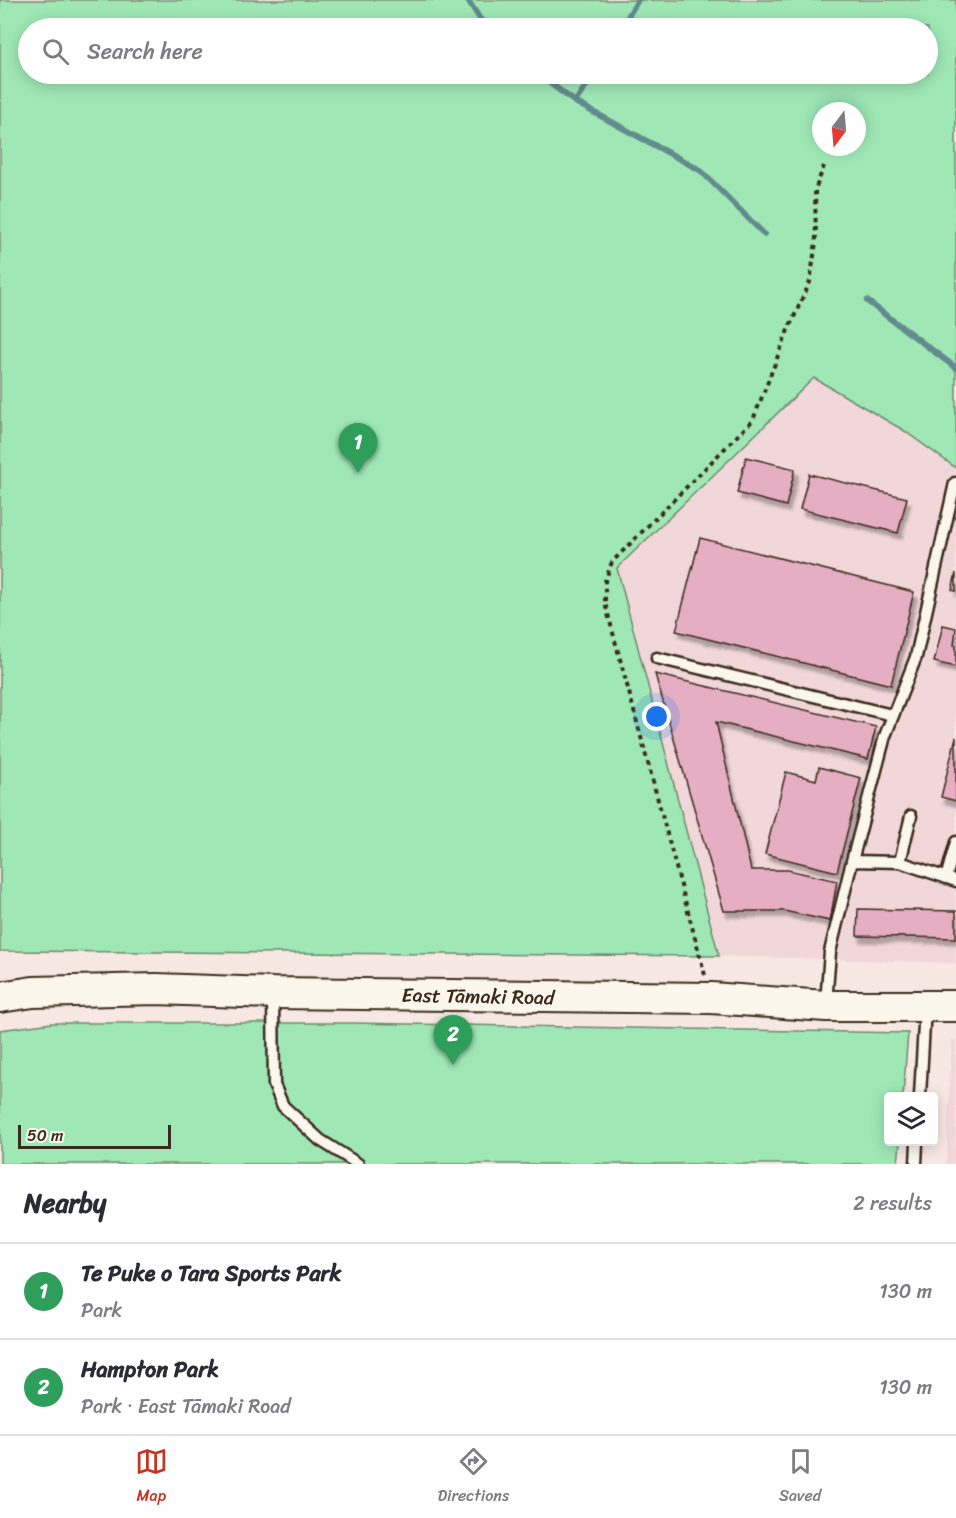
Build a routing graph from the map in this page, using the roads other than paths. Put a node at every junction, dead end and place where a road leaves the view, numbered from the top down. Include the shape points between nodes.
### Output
1 (955, 483) edge
2 (657, 658) dead end
3 (892, 715) junction
4 (911, 816) dead end
5 (956, 842) edge
6 (852, 861) junction
7 (900, 862) junction
8 (951, 880) edge
9 (273, 993) junction
10 (0, 997) edge
11 (826, 1006) junction
12 (925, 1006) junction
13 (956, 1006) edge
14 (920, 1092) edge
15 (918, 1146) edge
16 (358, 1164) edge
17 (916, 1164) edge

1 - 3 lane via 916,657
2 - 3 lane
3 - 6 lane
4 - 7 lane
5 - 8 lane
6 - 7 lane
6 - 11 lane via 830,952
7 - 8 lane
9 - 10 main road, East Tāmaki Road via 156,989 33,992
9 - 11 main road, East Tāmaki Road via 711,999
9 - 16 lane via 274,1085 282,1106 320,1140
11 - 12 main road, East Tāmaki Road
12 - 13 main road, East Tāmaki Road
12 - 14 lane
15 - 17 lane

